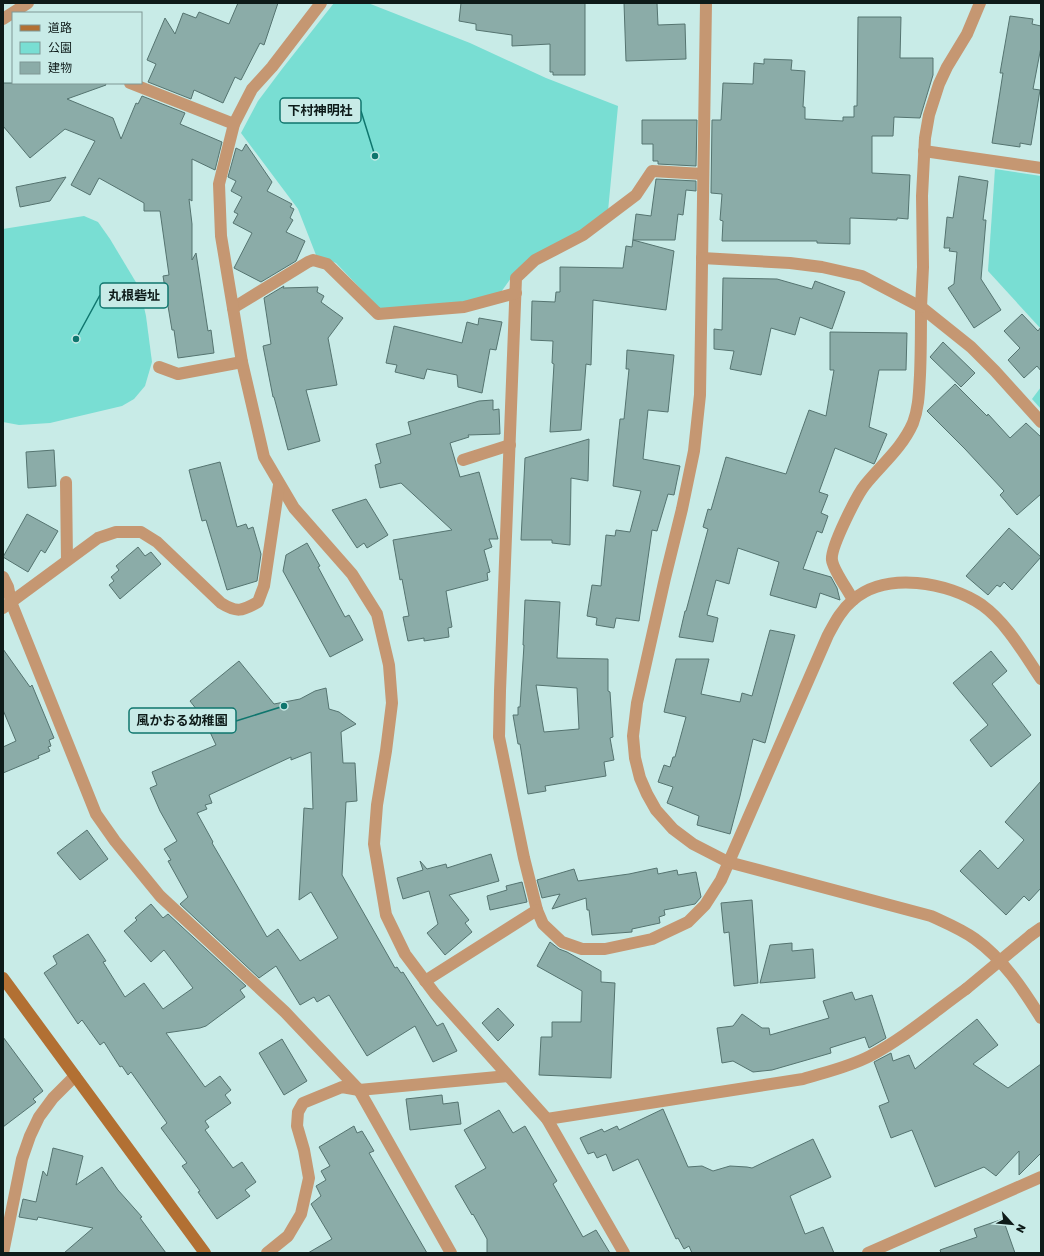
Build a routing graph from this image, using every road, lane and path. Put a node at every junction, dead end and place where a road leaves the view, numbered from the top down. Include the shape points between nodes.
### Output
1 (28, 3) edge
2 (321, 3) edge
3 (706, 3) edge
4 (980, 3) edge
5 (14, 12) edge
6 (12, 13) edge
7 (3, 19) edge
8 (133, 84) edge
9 (234, 124) junction
10 (924, 151) junction
11 (1041, 168) edge
12 (703, 174) junction
13 (702, 258) junction
14 (516, 293) junction
15 (922, 307) junction
16 (234, 308) junction
17 (242, 362) junction
18 (159, 367) dead end
19 (1041, 422) edge
20 (510, 445) junction
21 (463, 460) dead end
22 (66, 482) dead end
23 (280, 485) junction
24 (67, 560) junction
25 (3, 577) edge
26 (853, 600) junction
27 (7, 605) edge
28 (1041, 679) edge
29 (728, 862) junction
30 (537, 910) junction
31 (1036, 932) edge
32 (3, 978) edge
33 (425, 981) junction
34 (1041, 1018) edge
35 (75, 1076) junction
36 (508, 1076) junction
37 (359, 1090) junction
38 (547, 1119) junction
39 (1041, 1177) edge
40 (3, 1253) edge
41 (205, 1253) edge
42 (267, 1253) edge
43 (451, 1253) edge
44 (624, 1253) edge
45 (868, 1253) edge

1 - 5 street
2 - 9 street via 252,89
3 - 12 street
4 - 10 street via 967,34 939,84 929,115
6 - 7 street
8 - 9 street
9 - 16 street via 219,184 221,236
10 - 11 street
10 - 15 street
12 - 13 street
12 - 14 street via 652,171 636,195 583,235 535,260 516,278
13 - 15 street via 822,267 862,276
13 - 29 street via 700,395 694,451 637,703 633,736 634,758 640,778 656,810 673,829 693,844
14 - 16 street via 464,307 378,314 327,264 313,260
14 - 20 street
15 - 19 street via 971,347
15 - 26 street via 918,405 913,422 900,446 864,486 841,529 831,558
16 - 17 street
17 - 18 street via 178,374
17 - 23 street via 264,457
20 - 21 street
20 - 30 street via 499,737
22 - 24 street
23 - 24 street via 264,586 258,602 245,609 232,610 221,603 157,542 141,532 116,532 98,538
23 - 33 street via 294,508 352,574 377,614 390,665 392,703 374,844 386,915 405,954
24 - 27 street
25 - 27 street via 8,587
26 - 28 street via 879,587 912,582 956,592 982,606 1002,623
26 - 29 street via 838,616 828,635
27 - 37 street via 96,814 111,836 160,896 285,1012
29 - 30 street via 721,880 705,905 688,922 652,939 605,949 582,949 562,942 544,924
29 - 34 street via 931,916 953,926 975,939 1000,960
30 - 33 street
31 - 38 street, bridge via 966,989 891,1044 842,1068 803,1079
32 - 35 street
33 - 36 street
35 - 40 street via 53,1098 39,1117 30,1136 22,1159
35 - 41 street
36 - 37 street
36 - 38 street
37 - 42 street via 342,1087 303,1103 298,1112 297,1126 309,1178 301,1214 288,1236
37 - 43 street
38 - 44 street
39 - 45 street

